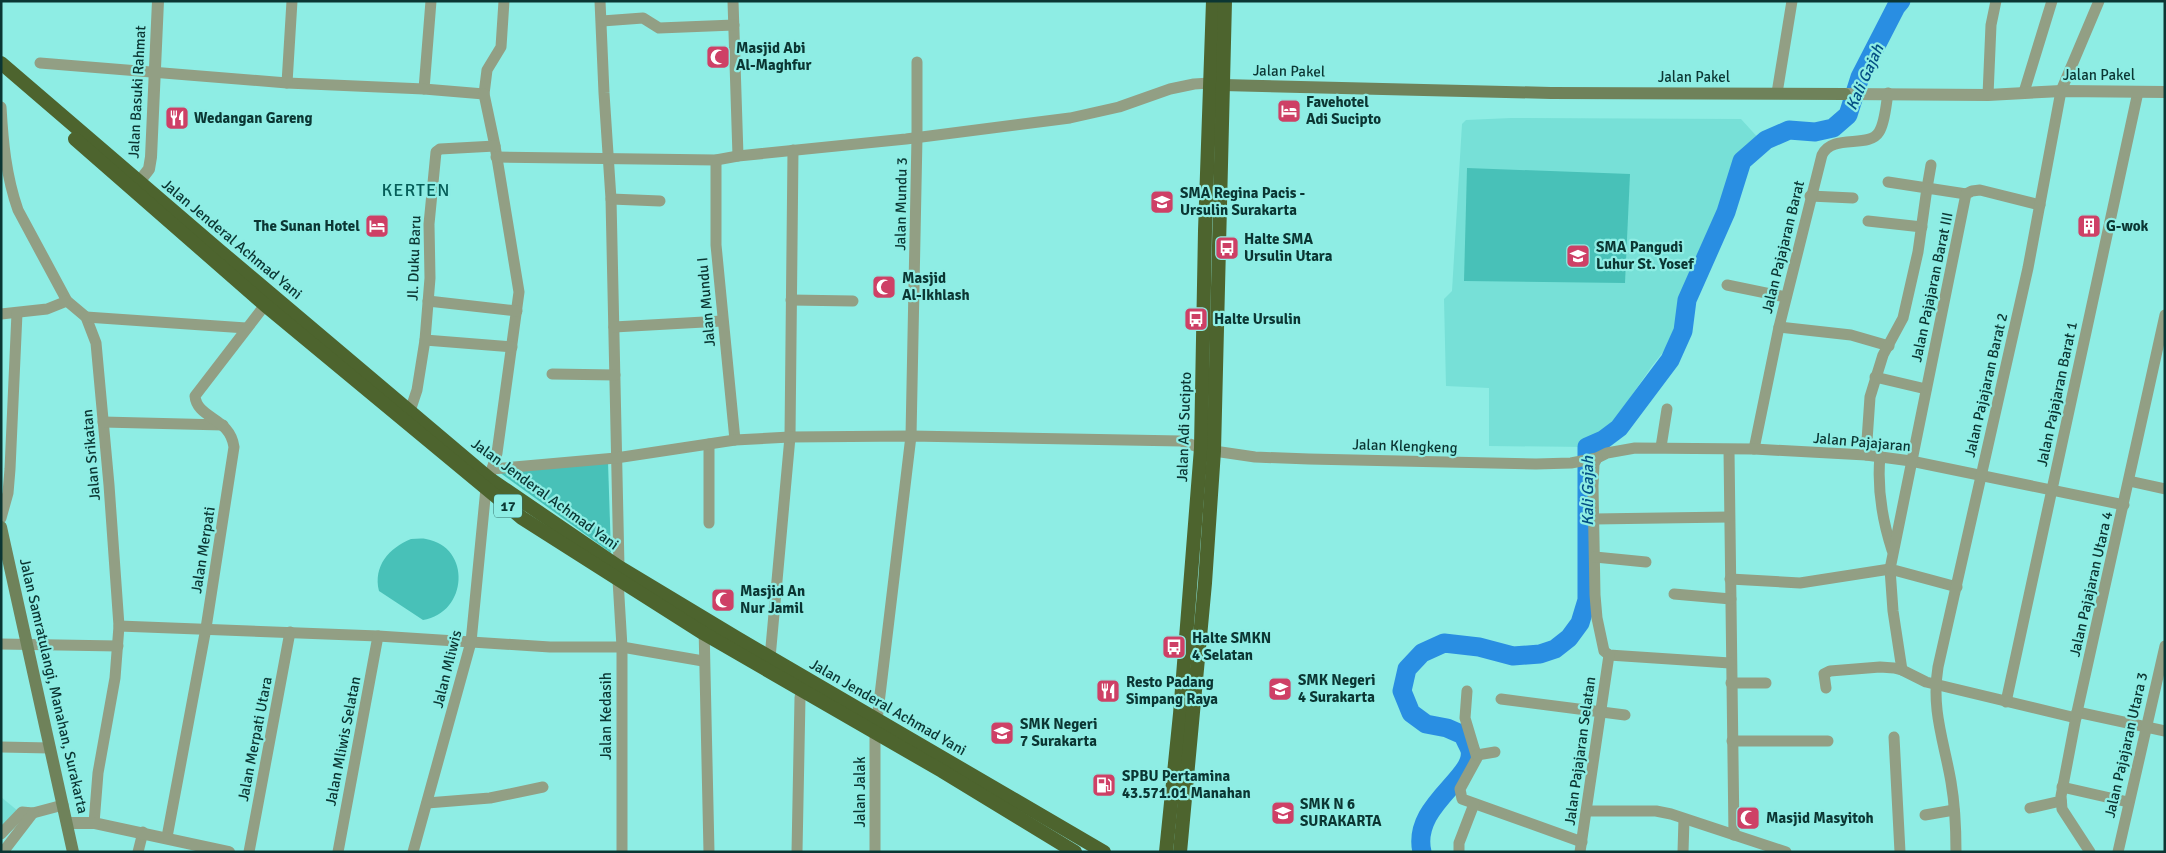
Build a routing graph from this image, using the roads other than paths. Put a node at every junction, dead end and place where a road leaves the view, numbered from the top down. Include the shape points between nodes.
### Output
1 (158, 1) edge
2 (292, 1) edge
3 (432, 1) edge
4 (504, 1) edge
5 (600, 1) edge
6 (734, 1) edge
7 (1213, 1) edge
8 (1225, 1) edge
9 (1792, 1) edge
10 (1996, 1) edge
11 (2052, 1) edge
12 (2099, 1) edge
13 (602, 21) junction
14 (734, 25) junction
15 (917, 62) dead end
16 (1, 63) edge
17 (40, 63) dead end
18 (156, 72) junction
19 (1, 75) edge
20 (287, 83) junction
21 (1216, 84) junction
22 (424, 89) junction
23 (2061, 91) junction
24 (2024, 92) junction
25 (2138, 92) junction
26 (2165, 92) edge
27 (1777, 93) junction
28 (1888, 93) junction
29 (484, 94) junction
30 (1845, 94) joint
31 (1988, 94) junction
32 (1, 107) edge
33 (917, 136) junction
34 (793, 150) junction
35 (496, 151) junction
36 (738, 156) junction
37 (609, 158) junction
38 (716, 160) junction
39 (1931, 165) dead end
40 (1888, 182) dead end
41 (136, 186) junction
42 (1928, 188) junction
43 (1966, 194) junction
44 (1810, 196) junction
45 (1853, 198) dead end
46 (611, 199) junction
47 (660, 201) dead end
48 (2040, 204) junction
49 (1868, 221) dead end
50 (183, 227) junction
51 (1922, 227) junction
52 (1727, 285) dead end
53 (1786, 296) junction
54 (791, 300) junction
55 (67, 301) junction
56 (428, 301) junction
57 (854, 301) dead end
58 (264, 304) junction
59 (517, 311) junction
60 (17, 313) junction
61 (1, 314) edge
62 (2165, 315) edge
63 (86, 317) junction
64 (722, 321) junction
65 (614, 327) junction
66 (1779, 327) junction
67 (246, 328) junction
68 (425, 340) junction
69 (1889, 346) junction
70 (512, 347) junction
71 (552, 374) dead end
72 (616, 375) junction
73 (1875, 377) junction
74 (1926, 389) junction
75 (413, 402) junction
76 (1667, 409) dead end
77 (103, 422) junction
78 (223, 425) junction
79 (911, 436) junction
80 (790, 437) junction
81 (736, 440) junction
82 (709, 444) junction
83 (1661, 447) junction
84 (1754, 449) junction
85 (1208, 450) junction
86 (1729, 450) junction
87 (1866, 454) junction
88 (1880, 456) junction
89 (616, 458) junction
90 (1596, 458) junction
91 (1911, 461) junction
92 (1981, 476) junction
93 (490, 478) junction
94 (2129, 481) junction
95 (2165, 489) edge
96 (2052, 491) junction
97 (2124, 505) junction
98 (1729, 517) junction
99 (1, 518) edge
100 (1594, 519) junction
101 (709, 523) dead end
102 (1, 527) edge
103 (1893, 551) junction
104 (1595, 557) junction
105 (1646, 562) dead end
106 (1890, 569) junction
107 (619, 574) junction
108 (1730, 579) junction
109 (1957, 587) junction
110 (1674, 594) dead end
111 (1731, 599) junction
112 (119, 626) junction
113 (704, 626) junction
114 (206, 628) junction
115 (290, 632) junction
116 (378, 636) junction
117 (471, 642) junction
118 (1, 644) edge
119 (28, 645) junction
120 (118, 646) junction
121 (2165, 646) edge
122 (622, 647) junction
123 (1610, 655) junction
124 (770, 658) junction
125 (703, 662) junction
126 (1730, 663) junction
127 (1902, 670) junction
128 (802, 682) junction
129 (1731, 683) junction
130 (1766, 683) dead end
131 (1935, 684) junction
132 (1826, 688) dead end
133 (1467, 691) dead end
134 (1501, 699) dead end
135 (2006, 702) junction
136 (1601, 712) junction
137 (1186, 715) junction
138 (1625, 715) dead end
139 (2076, 715) junction
140 (876, 726) junction
141 (2147, 727) junction
142 (2165, 731) edge
143 (1894, 737) dead end
144 (1732, 741) junction
145 (1828, 741) dead end
146 (1, 747) edge
147 (50, 748) junction
148 (1495, 752) dead end
149 (1477, 755) junction
150 (543, 786) dead end
151 (2062, 787) junction
152 (2061, 801) junction
153 (426, 802) junction
154 (2128, 802) junction
155 (63, 804) junction
156 (1474, 804) junction
157 (2030, 808) dead end
158 (1954, 810) junction
159 (1586, 811) junction
160 (33, 813) junction
161 (1925, 815) dead end
162 (1684, 819) junction
163 (68, 823) junction
164 (94, 823) junction
165 (143, 832) junction
166 (1, 834) edge
167 (1734, 835) junction
168 (167, 837) junction
169 (1581, 847) edge
170 (2, 852) edge
171 (73, 852) edge
172 (138, 852) edge
173 (229, 852) edge
174 (249, 852) edge
175 (338, 852) edge
176 (413, 852) edge
177 (622, 852) edge
178 (710, 852) edge
179 (797, 852) edge
180 (875, 852) edge
181 (1075, 852) edge
182 (1104, 852) edge
183 (1166, 852) edge
184 (1180, 852) edge
185 (1459, 852) edge
186 (1683, 852) edge
187 (1786, 852) edge
188 (1900, 852) edge
189 (1956, 852) edge
190 (2090, 852) edge
191 (2118, 852) edge

1 - 18 street, Jalan Basuki Rahmat
2 - 20 street
3 - 22 street
4 - 29 street, Jalan Mliwis via 501,47 487,70
5 - 13 street, Jalan Kedasih
6 - 14 street
7 - 21 highway, Jalan Adi Sucipto
8 - 21 highway, Jalan Adi Sucipto
9 - 27 street
10 - 31 street via 1991,24
11 - 24 street
12 - 23 street, Jalan Pajajaran Barat 2
13 - 14 street via 643,18 659,28
13 - 37 street, Jalan Kedasih
14 - 36 street
15 - 33 street, Jalan Mundu 3
16 - 41 highway, Jalan Jenderal Achmad Yani / 17
17 - 18 street
18 - 20 street
18 - 41 street, Jalan Basuki Rahmat via 150,165
19 - 41 highway, Jalan Jenderal Achmad Yani / 17
20 - 22 street
21 - 27 main road, Jalan Pakel via 1551,93
21 - 33 street via 1170,89 1118,107 1070,118
21 - 85 highway, Jalan Adi Sucipto
22 - 29 street
23 - 24 street, Jalan Pakel
23 - 25 street, Jalan Pakel
23 - 48 street, Jalan Pajajaran Barat 2
24 - 31 street, Jalan Pakel
25 - 26 street, Jalan Pakel
25 - 96 street, Jalan Pajajaran Barat 1
27 - 30 main road, Jalan Pakel
28 - 30 street, Jalan Pakel
28 - 31 street, Jalan Pakel
28 - 44 street, Jalan Pajajaran Barat via 1880,131 1875,137 1837,143 1824,150
29 - 35 street, Jalan Mliwis
32 - 55 street, Jalan Srikatan via 12,194
33 - 34 street
33 - 79 street, Jalan Mundu 3
34 - 36 street
34 - 54 street
35 - 37 street
35 - 56 street, Jl. Duku Baru via 440,149 436,152 429,224
35 - 59 street, Jalan Mliwis via 519,292
36 - 38 street
37 - 38 street
37 - 46 street, Jalan Kedasih
38 - 64 street, Jalan Mundu I via 715,226
39 - 42 street
40 - 42 street
41 - 50 highway, Jalan Jenderal Achmad Yani / 17
42 - 43 street
42 - 51 street
43 - 48 street, Jalan Pajajaran Barat III via 1980,190
43 - 74 street, Jalan Pajajaran Barat III
44 - 45 street
44 - 53 street, Jalan Pajajaran Barat
46 - 47 street
46 - 65 street, Jalan Kedasih
48 - 92 street, Jalan Pajajaran Barat 2
49 - 51 street
50 - 58 highway, Jalan Jenderal Achmad Yani / 17
50 - 75 highway, Jalan Jenderal Achmad Yani / 17
51 - 69 street via 1903,318
52 - 53 street
53 - 66 street, Jalan Pajajaran Barat
54 - 57 street
54 - 80 street
55 - 60 street via 46,309
55 - 63 street, Jalan Srikatan
56 - 59 street
56 - 68 street, Jl. Duku Baru
58 - 67 street, Jalan Merpati
58 - 93 highway, Jalan Jenderal Achmad Yani / 17
59 - 70 street, Jalan Mliwis
60 - 61 street
60 - 99 street via 9,481
62 - 94 street, Jalan Pajajaran Utara 4
63 - 67 street
63 - 77 street, Jalan Srikatan via 96,343
64 - 65 street
64 - 81 street, Jalan Mundu I
65 - 72 street, Jalan Kedasih
66 - 69 street via 1848,335
66 - 84 street, Jalan Pajajaran Barat
67 - 78 street, Jalan Merpati via 196,396 200,409
68 - 70 street
68 - 75 street, Jl. Duku Baru
69 - 73 street
70 - 93 street, Jalan Mliwis via 497,453
71 - 72 street
72 - 89 street, Jalan Kedasih
73 - 74 street
73 - 87 street via 1870,397
74 - 91 street, Jalan Pajajaran Barat III
75 - 93 highway, Jalan Jenderal Achmad Yani / 17
76 - 83 street
77 - 78 street
77 - 112 street, Jalan Srikatan
78 - 114 street, Jalan Merpati via 230,433 234,447
79 - 80 street, Jalan Klengkeng
79 - 85 street, Jalan Klengkeng via 1180,441
79 - 140 street, Jalan Mundu 3
80 - 81 street, Jalan Klengkeng
80 - 124 street
81 - 82 street, Jalan Klengkeng
82 - 89 street, Jalan Klengkeng
82 - 101 street
83 - 86 street, Jalan Pajajaran
83 - 90 street, Jalan Pajajaran via 1620,450
84 - 86 street, Jalan Pajajaran
84 - 87 street, Jalan Pajajaran
85 - 90 street, Jalan Klengkeng via 1230,455 1441,463 1536,464
85 - 137 highway, Jalan Adi Sucipto
86 - 98 street
87 - 88 street, Jalan Pajajaran
88 - 91 street, Jalan Pajajaran
88 - 103 street via 1883,522
89 - 93 street, Jalan Klengkeng
89 - 107 street, Jalan Kedasih
90 - 100 street
91 - 92 street, Jalan Pajajaran
91 - 103 street, Jalan Pajajaran Barat III
92 - 96 street, Jalan Pajajaran
92 - 109 street, Jalan Pajajaran Barat 2
93 - 107 highway, Jalan Jenderal Achmad Yani / 17 via 522,518
93 - 117 street, Jalan Mliwis
94 - 95 street
94 - 97 street, Jalan Pajajaran Utara 4
96 - 97 street, Jalan Pajajaran
96 - 135 street, Jalan Pajajaran Barat 1
97 - 139 street, Jalan Pajajaran Utara 4
98 - 100 street
98 - 108 street
100 - 104 street
102 - 119 main road, Jalan Samratulangi, Manahan, Surakarta
103 - 106 street, Jalan Pajajaran Barat III
104 - 105 street
104 - 123 street via 1597,618 1604,651
106 - 108 street via 1800,583
106 - 109 street
106 - 127 street, Jalan Pajajaran Barat III
107 - 113 highway, Jalan Jenderal Achmad Yani / 17
107 - 122 street, Jalan Kedasih
108 - 111 street
109 - 131 street, Jalan Pajajaran Barat 2
110 - 111 street
111 - 126 street
112 - 114 street
112 - 120 street, Jalan Srikatan
113 - 124 highway, Jalan Jenderal Achmad Yani / 17
113 - 125 street
113 - 128 highway, Jalan Jenderal Achmad Yani / 17
114 - 115 street
114 - 168 street, Jalan Merpati
115 - 116 street
115 - 174 street, Jalan Merpati Utara
116 - 117 street
116 - 175 street, Jalan Mliwis Selatan
117 - 122 street
117 - 153 street, Jalan Mliwis
118 - 119 street
119 - 120 street
119 - 147 main road, Jalan Samratulangi, Manahan, Surakarta
120 - 164 street, Jalan Srikatan via 98,773
121 - 141 street, Jalan Pajajaran Utara 3
122 - 125 street
122 - 177 street, Jalan Kedasih
123 - 126 street
123 - 136 street, Jalan Pajajaran Selatan
124 - 128 highway, Jalan Jenderal Achmad Yani / 17
125 - 178 street
126 - 129 street
127 - 131 street
127 - 132 street via 1880,666 1835,670 1824,674
128 - 140 highway, Jalan Jenderal Achmad Yani / 17
128 - 179 street
129 - 130 street
129 - 144 street
131 - 135 street
131 - 158 street, Jalan Pajajaran Barat 2 via 1938,725
133 - 149 street via 1465,718
134 - 136 street
135 - 139 street
136 - 138 street
136 - 159 street, Jalan Pajajaran Selatan
137 - 183 highway, Jalan Adi Sucipto
137 - 184 highway, Jalan Adi Sucipto
139 - 141 street
139 - 151 street, Jalan Pajajaran Utara 4
140 - 180 street, Jalan Jalak
140 - 181 highway, Jalan Jenderal Achmad Yani / 17 via 942,771
140 - 182 highway, Jalan Jenderal Achmad Yani / 17
141 - 142 street
141 - 154 street, Jalan Pajajaran Utara 3
143 - 188 street
144 - 145 street
144 - 167 street
146 - 147 street
147 - 155 main road, Jalan Samratulangi, Manahan, Surakarta
148 - 149 street
149 - 156 street via 1460,794 1462,799
150 - 153 street via 490,798
151 - 152 street, Jalan Pajajaran Utara 4
151 - 154 street
152 - 157 street
152 - 190 street, Jalan Pajajaran Utara 4 via 2062,809
153 - 176 street, Jalan Mliwis
154 - 191 street, Jalan Pajajaran Utara 3
155 - 160 street
155 - 163 main road, Jalan Samratulangi, Manahan, Surakarta
156 - 169 street
156 - 185 street
158 - 161 street
158 - 189 street, Jalan Pajajaran Barat 2
159 - 162 street via 1656,811
159 - 169 street, Jalan Pajajaran Selatan
160 - 166 street via 22,812
160 - 170 street
162 - 167 street
162 - 186 street
163 - 164 street
163 - 171 main road, Jalan Samratulangi, Manahan, Surakarta
164 - 165 street
165 - 168 street
165 - 172 street
167 - 187 street
168 - 173 street

